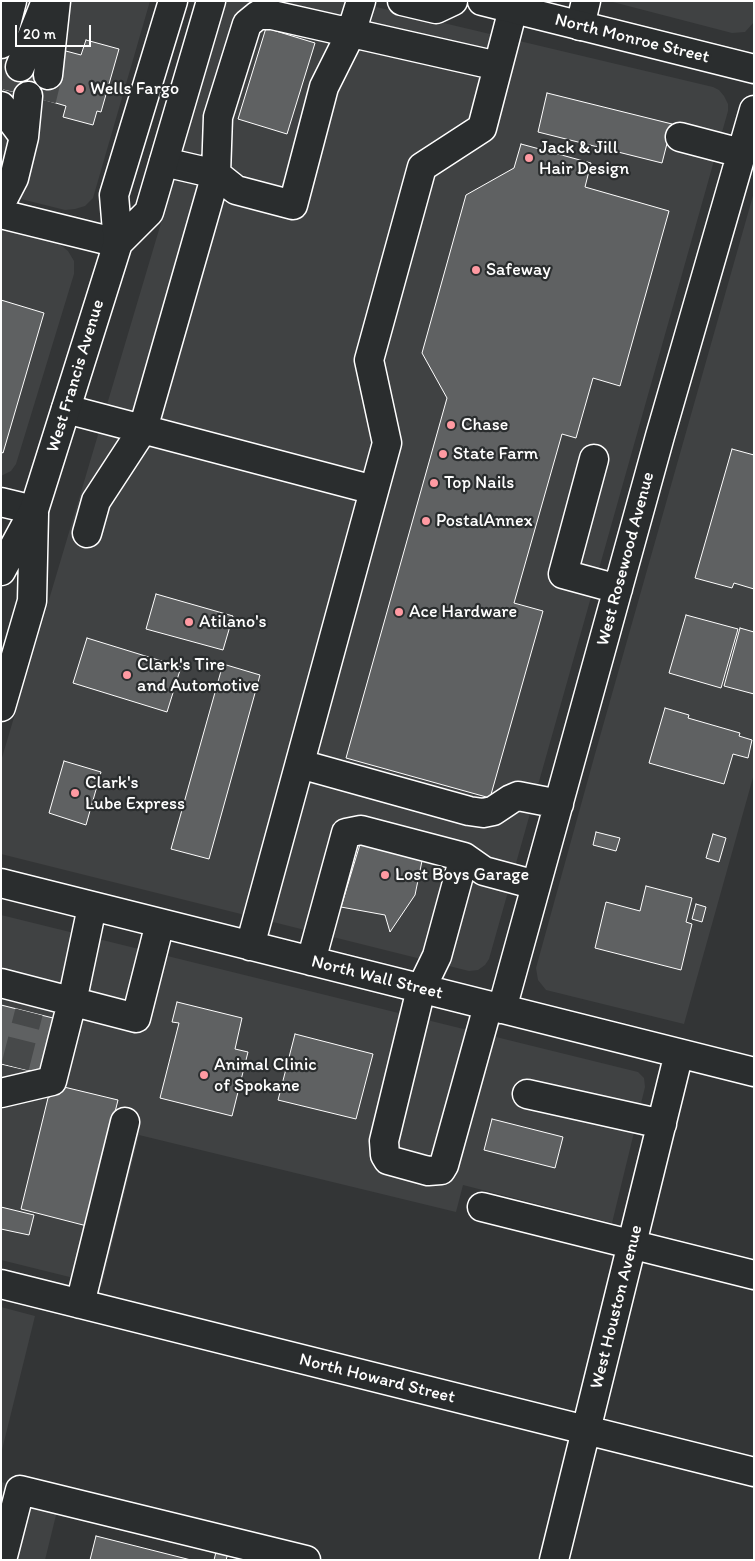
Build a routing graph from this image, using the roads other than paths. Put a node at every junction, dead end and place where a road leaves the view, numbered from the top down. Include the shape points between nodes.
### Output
1 (12, 1) edge
2 (46, 1) edge
3 (51, 1) edge
4 (56, 1) edge
5 (173, 1) edge
6 (211, 1) edge
7 (361, 1) edge
8 (402, 1) edge
9 (454, 1) edge
10 (482, 1) edge
11 (513, 9) junction
12 (583, 14) edge
13 (351, 33) junction
14 (1, 44) tunnel mouth
15 (498, 66) junction
16 (754, 69) edge
17 (27, 87) edge
18 (754, 110) edge
19 (24, 137) junction
20 (680, 137) dead end
21 (741, 152) junction
22 (164, 162) junction
23 (216, 174) junction
24 (1, 202) edge
25 (1, 214) edge
26 (118, 243) junction
27 (66, 409) junction
28 (143, 429) junction
29 (594, 459) dead end
30 (374, 490) junction
31 (1, 502) edge
32 (34, 510) junction
33 (87, 533) dead end
34 (1, 571) edge
35 (618, 589) junction
36 (1, 707) edge
37 (300, 764) junction
38 (559, 804) junction
39 (464, 857) junction
40 (1, 884) edge
41 (536, 885) junction
42 (92, 906) junction
43 (160, 923) junction
44 (250, 946) junction
45 (312, 961) junction
46 (1, 983) edge
47 (420, 989) junction
48 (72, 1002) junction
49 (495, 1007) junction
50 (679, 1053) junction
51 (754, 1072) edge
52 (8, 1084) edge
53 (527, 1094) dead end
54 (125, 1122) dead end
55 (662, 1124) junction
56 (482, 1207) dead end
57 (632, 1245) junction
58 (754, 1275) edge
59 (1, 1284) edge
60 (80, 1304) junction
61 (586, 1431) junction
62 (754, 1472) edge
63 (2, 1560) edge
64 (306, 1560) edge
65 (554, 1560) edge

1 - 14 street
2 - 17 street
3 - 17 street
4 - 17 street
5 - 26 street, West Francis Avenue via 114,194
6 - 22 street, West Francis Avenue
7 - 13 street
8 - 9 street via 436,8
10 - 11 street, North Monroe Street
11 - 12 street, North Monroe Street
11 - 15 street
12 - 16 street, North Monroe Street
13 - 15 street
13 - 23 street via 272,15 258,15 247,24 218,117
13 - 23 street via 324,87 293,205 236,190
15 - 30 street via 482,128 422,167 369,360 387,443
17 - 19 street
17 - 19 street
18 - 21 street, West Rosewood Avenue
19 - 24 street via 14,178
20 - 21 street
21 - 35 street, West Rosewood Avenue
22 - 23 street
22 - 26 street, West Francis Avenue via 149,212
23 - 28 street
25 - 26 street
26 - 27 street, West Francis Avenue
27 - 28 street
27 - 32 street, West Francis Avenue
28 - 30 street
28 - 33 street via 96,501
29 - 35 street via 563,574
30 - 37 street
31 - 32 street
32 - 34 street, West Francis Avenue
32 - 36 street, West Francis Avenue via 32,602
35 - 38 street, West Rosewood Avenue
37 - 38 street via 469,811 493,811 518,796
37 - 44 street
38 - 41 street, West Rosewood Avenue
39 - 41 street via 484,871
39 - 45 street via 361,830 346,833
39 - 47 street via 437,956
40 - 42 street, North Wall Street
41 - 49 street, West Rosewood Avenue
42 - 43 street, North Wall Street
42 - 48 street
43 - 44 street, North Wall Street
43 - 48 street via 136,1018
44 - 45 street, North Wall Street
45 - 47 street, North Wall Street
46 - 48 street via 31,1002
47 - 49 street, North Wall Street
47 - 49 street, West Rosewood Avenue via 384,1148 388,1160 428,1171 441,1170 444,1165
48 - 52 street via 52,1081
49 - 50 street, North Wall Street
50 - 51 street, North Wall Street
50 - 55 street, West Houston Avenue
53 - 55 street
54 - 60 street
55 - 57 street, West Houston Avenue
56 - 57 street
57 - 58 street
57 - 61 street, West Houston Avenue
59 - 60 street, North Howard Street
60 - 61 street, North Howard Street
61 - 62 street, North Howard Street
61 - 65 street, West Houston Avenue
63 - 64 street via 20,1490

